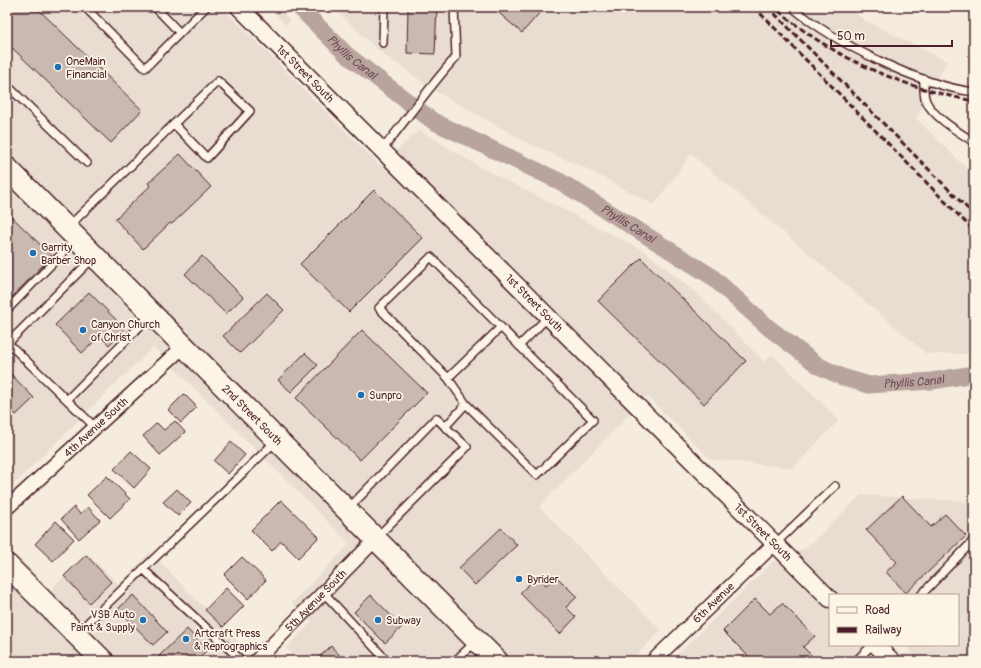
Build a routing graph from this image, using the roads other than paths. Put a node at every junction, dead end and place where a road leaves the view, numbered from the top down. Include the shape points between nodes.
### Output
1 (85, 7) edge
2 (155, 7) edge
3 (206, 7) edge
4 (239, 7) edge
5 (384, 7) edge
6 (454, 7) edge
7 (792, 7) edge
8 (180, 33) junction
9 (383, 43) dead end
10 (924, 79) junction
11 (7, 85) edge
12 (13, 91) junction
13 (974, 92) edge
14 (7, 97) edge
15 (174, 124) junction
16 (974, 142) edge
17 (382, 150) junction
18 (87, 163) dead end
19 (7, 168) edge
20 (72, 233) junction
21 (94, 256) junction
22 (7, 310) edge
23 (152, 314) junction
24 (548, 317) junction
25 (500, 328) junction
26 (7, 342) edge
27 (184, 346) junction
28 (519, 346) junction
29 (448, 378) junction
30 (67, 400) junction
31 (466, 404) junction
32 (445, 426) junction
33 (95, 428) junction
34 (277, 440) junction
35 (835, 486) dead end
36 (7, 508) edge
37 (347, 510) junction
38 (376, 539) junction
39 (974, 540) edge
40 (774, 544) junction
41 (7, 565) edge
42 (144, 569) junction
43 (323, 592) junction
44 (922, 594) edge
45 (829, 598) edge
46 (76, 634) junction
47 (476, 640) junction
48 (871, 646) edge
49 (877, 646) edge
50 (102, 661) edge
51 (242, 661) edge
52 (256, 661) edge
53 (386, 661) edge
54 (455, 661) edge
55 (497, 661) edge
56 (653, 661) edge
57 (856, 661) edge
58 (892, 661) edge

1 - 8 lane via 145,68
2 - 8 lane
3 - 8 lane
4 - 17 street, 1st Street South
5 - 9 lane
6 - 17 lane via 456,57 422,96
7 - 10 lane via 859,50 891,67
10 - 13 lane
10 - 16 lane via 926,101 933,112
11 - 12 lane
12 - 14 lane
12 - 18 lane
15 - 15 lane via 218,81 250,111 207,158
15 - 20 lane
17 - 24 street, 1st Street South
19 - 20 main road, 2nd Street South
20 - 21 main road, 2nd Street South
20 - 22 lane
21 - 23 main road, 2nd Street South
21 - 26 lane
23 - 27 main road, 2nd Street South
23 - 30 lane
24 - 28 lane
24 - 40 street, 1st Street South
25 - 28 lane
25 - 29 lane
25 - 29 lane via 431,257 379,308
26 - 30 lane
27 - 33 street, 4th Avenue South
27 - 34 main road, 2nd Street South
28 - 31 lane via 593,420 537,476
29 - 31 lane
30 - 33 lane
31 - 32 lane
32 - 37 lane via 436,418
32 - 38 lane via 467,448
33 - 36 street, 4th Avenue South
34 - 37 main road, 2nd Street South
34 - 42 lane
35 - 40 lane
37 - 38 main road, 2nd Street South
38 - 43 street, 5th Avenue South
38 - 47 main road, 2nd Street South
39 - 44 lane
40 - 45 street, 1st Street South
40 - 56 street, 6th Avenue
41 - 46 main road
42 - 46 lane
42 - 51 lane
43 - 52 street, 5th Avenue South
43 - 53 lane
46 - 50 main road
47 - 54 lane
47 - 55 main road, 2nd Street South
48 - 57 lane
49 - 58 street

